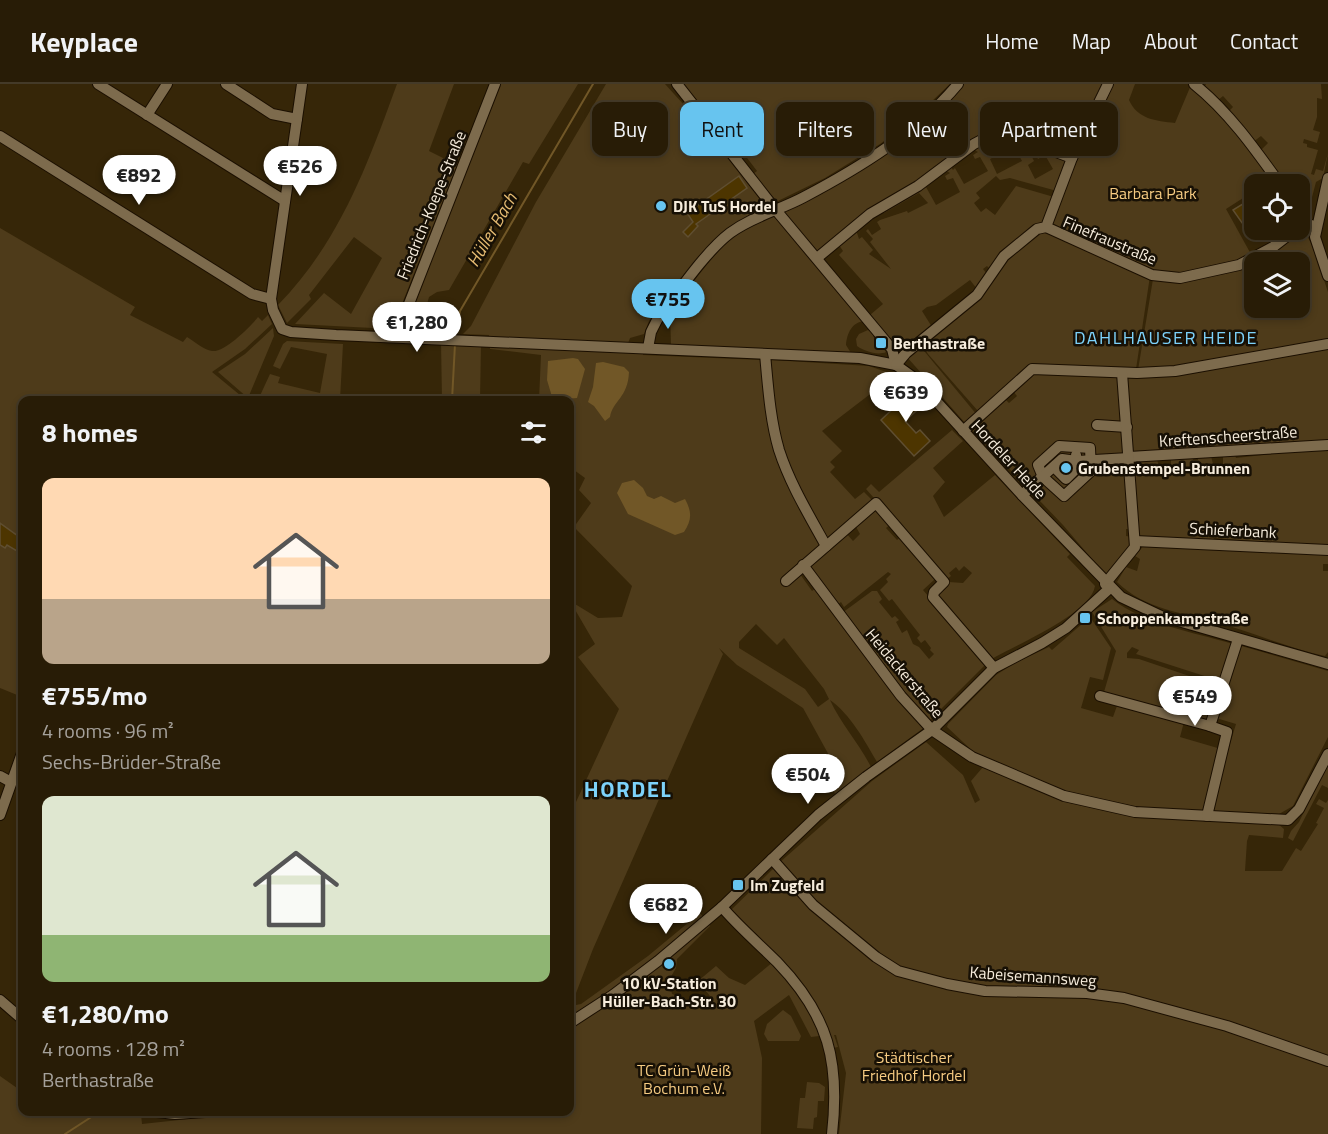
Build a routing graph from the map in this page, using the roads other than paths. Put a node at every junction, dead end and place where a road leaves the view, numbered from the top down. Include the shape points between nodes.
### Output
1 (98, 84) edge
2 (167, 84) edge
3 (302, 84) edge
4 (495, 84) edge
5 (677, 84) edge
6 (958, 84) edge
7 (1108, 84) edge
8 (1194, 84) edge
9 (227, 85) edge
10 (112, 88) edge
11 (147, 115) junction
12 (297, 119) junction
13 (0, 136) edge
14 (1072, 158) junction
15 (1273, 174) edge
16 (1328, 178) edge
17 (285, 201) junction
18 (775, 209) junction
19 (1310, 226) edge
20 (1046, 227) junction
21 (1316, 227) junction
22 (1281, 240) edge
23 (817, 258) junction
24 (1328, 276) edge
25 (272, 304) junction
26 (396, 337) junction
27 (1328, 344) edge
28 (648, 348) junction
29 (765, 354) junction
30 (896, 365) junction
31 (1122, 373) junction
32 (1097, 425) dead end
33 (1127, 427) junction
34 (963, 430) junction
35 (1328, 445) edge
36 (1076, 447) junction
37 (1050, 454) junction
38 (1129, 458) junction
39 (1091, 461) junction
40 (1056, 465) junction
41 (1076, 466) junction
42 (1043, 477) junction
43 (1084, 478) junction
44 (1066, 479) junction
45 (1022, 495) junction
46 (1064, 496) junction
47 (1135, 541) junction
48 (826, 546) junction
49 (1328, 550) edge
50 (803, 565) junction
51 (786, 581) dead end
52 (1108, 586) junction
53 (1238, 639) junction
54 (1328, 664) edge
55 (994, 668) junction
56 (1100, 696) dead end
57 (1210, 726) junction
58 (932, 730) junction
59 (1328, 754) edge
60 (18, 764) edge
61 (0, 776) edge
62 (11, 782) junction
63 (0, 815) edge
64 (1207, 816) junction
65 (771, 859) junction
66 (722, 907) junction
67 (0, 1000) edge
68 (18, 1016) edge
69 (574, 1020) edge
70 (1328, 1060) edge
71 (832, 1134) edge

1 - 10 street
2 - 11 street
3 - 12 street
4 - 26 street, Friedrich-Koepe-Straße
5 - 18 street, Hordeler Heide
6 - 18 street via 900,138 805,196
7 - 14 street
8 - 15 street via 1218,106
9 - 12 street via 272,114
10 - 11 street
11 - 17 street
12 - 17 street
13 - 25 street
14 - 20 street
14 - 23 street via 1024,140 991,135 870,214
16 - 21 street
17 - 25 street
18 - 23 street, Hordeler Heide
18 - 28 street via 743,224 712,251 657,320
19 - 21 street
20 - 22 street, Finefraustraße via 1152,275 1180,278 1239,265
20 - 30 street via 1037,229 1004,256 977,295
21 - 24 street via 1315,237
23 - 30 street, Hordeler Heide via 892,349
25 - 26 street via 278,324 291,332
26 - 28 street
27 - 31 street via 1175,371
28 - 29 street
29 - 30 street via 868,359
29 - 48 street via 770,410 779,449 796,492
30 - 34 street, Hordeler Heide via 917,380
31 - 33 street
31 - 34 street via 1032,369
32 - 33 street
33 - 38 street
34 - 45 street, Hordeler Heide
35 - 38 street, Kreftenscheerstraße
36 - 37 street via 1059,446
36 - 39 street via 1090,448
36 - 41 street
37 - 40 street
37 - 42 street via 1038,465
38 - 39 street, Kreftenscheerstraße
38 - 47 street
39 - 41 street, Kreftenscheerstraße
39 - 43 street via 1091,471
40 - 41 street, Kreftenscheerstraße via 1062,459
40 - 42 street
40 - 44 street
41 - 43 street
41 - 44 street
42 - 45 street
42 - 46 street
43 - 46 street
44 - 46 street
45 - 52 street, Hordeler Heide
47 - 49 street, Schieferbank
47 - 52 street via 1136,547
48 - 50 street
48 - 55 street via 876,503 944,582 933,597
50 - 51 street
50 - 58 street, Heidackerstraße via 876,666
52 - 53 street, Hordeler Heide via 1148,612
52 - 55 street via 1066,628
53 - 54 street, Hordeler Heide
53 - 57 street
55 - 58 street
56 - 57 street
57 - 64 street via 1227,732
58 - 64 street, Heidackerstraße via 972,758 1064,796 1135,812
58 - 65 street via 818,815
59 - 64 street, Heidackerstraße via 1299,809 1288,820
60 - 62 street
61 - 62 street
62 - 63 street
65 - 66 street
65 - 70 street, Kabeisemannsweg via 813,905 898,971 984,991 1087,993 1124,998 1227,1026
66 - 69 street via 658,961
66 - 71 street via 797,985 817,1015 834,1073
67 - 68 street

